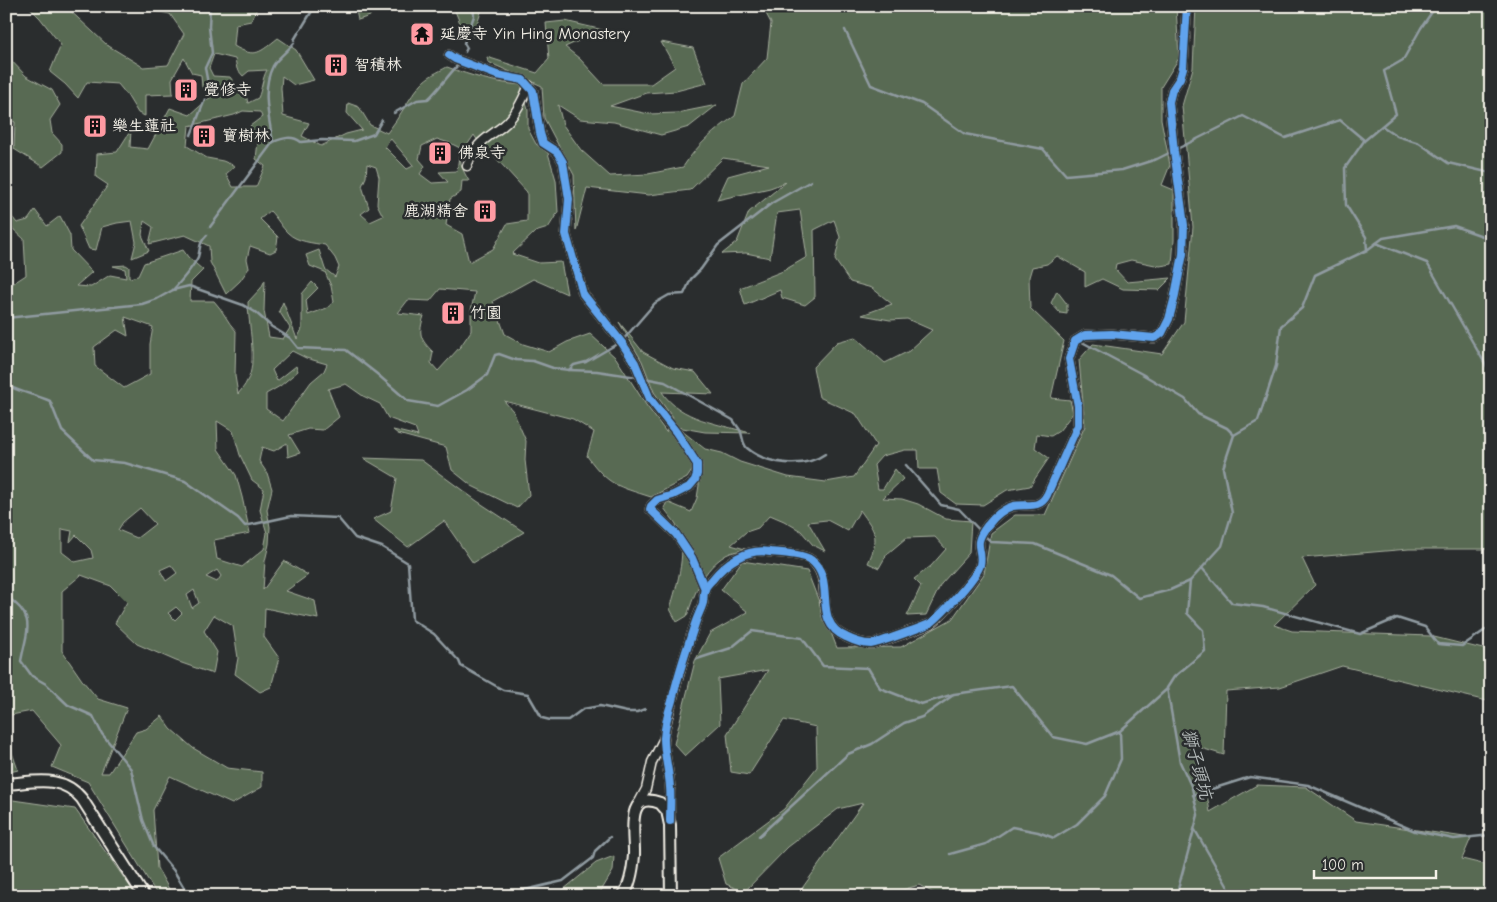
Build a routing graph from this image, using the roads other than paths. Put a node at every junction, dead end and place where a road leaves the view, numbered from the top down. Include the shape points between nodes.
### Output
1 (1187, 6) edge
2 (449, 55) dead end
3 (529, 85) junction
4 (467, 166) dead end
5 (705, 589) junction
6 (664, 737) junction
7 (6, 784) edge
8 (637, 807) junction
9 (670, 821) junction
10 (144, 896) edge
11 (624, 896) edge
12 (671, 896) edge

1 - 5 street via 1184,68 1169,102 1184,225 1183,254 1169,320 1162,333 1154,338 1085,334 1075,341 1069,359 1078,406 1078,425 1044,500 1037,505 1013,506 999,513 980,535 978,571 956,598 931,623 879,643 863,644 833,629 827,617 823,576 809,558 762,550 747,554 722,568
2 - 3 street via 497,75 523,80
3 - 4 street via 507,122 474,150
3 - 5 street via 543,143 557,152 563,162 569,199 566,234 583,294 622,343 635,363 650,399 697,464 695,480 689,487 657,500 650,509 676,534 692,558
5 - 6 street via 678,676
6 - 8 street
6 - 9 street
7 - 10 main road via 56,782 74,790
8 - 9 main road via 646,800 656,801 665,807
8 - 11 main road via 633,821 634,854
9 - 12 main road

